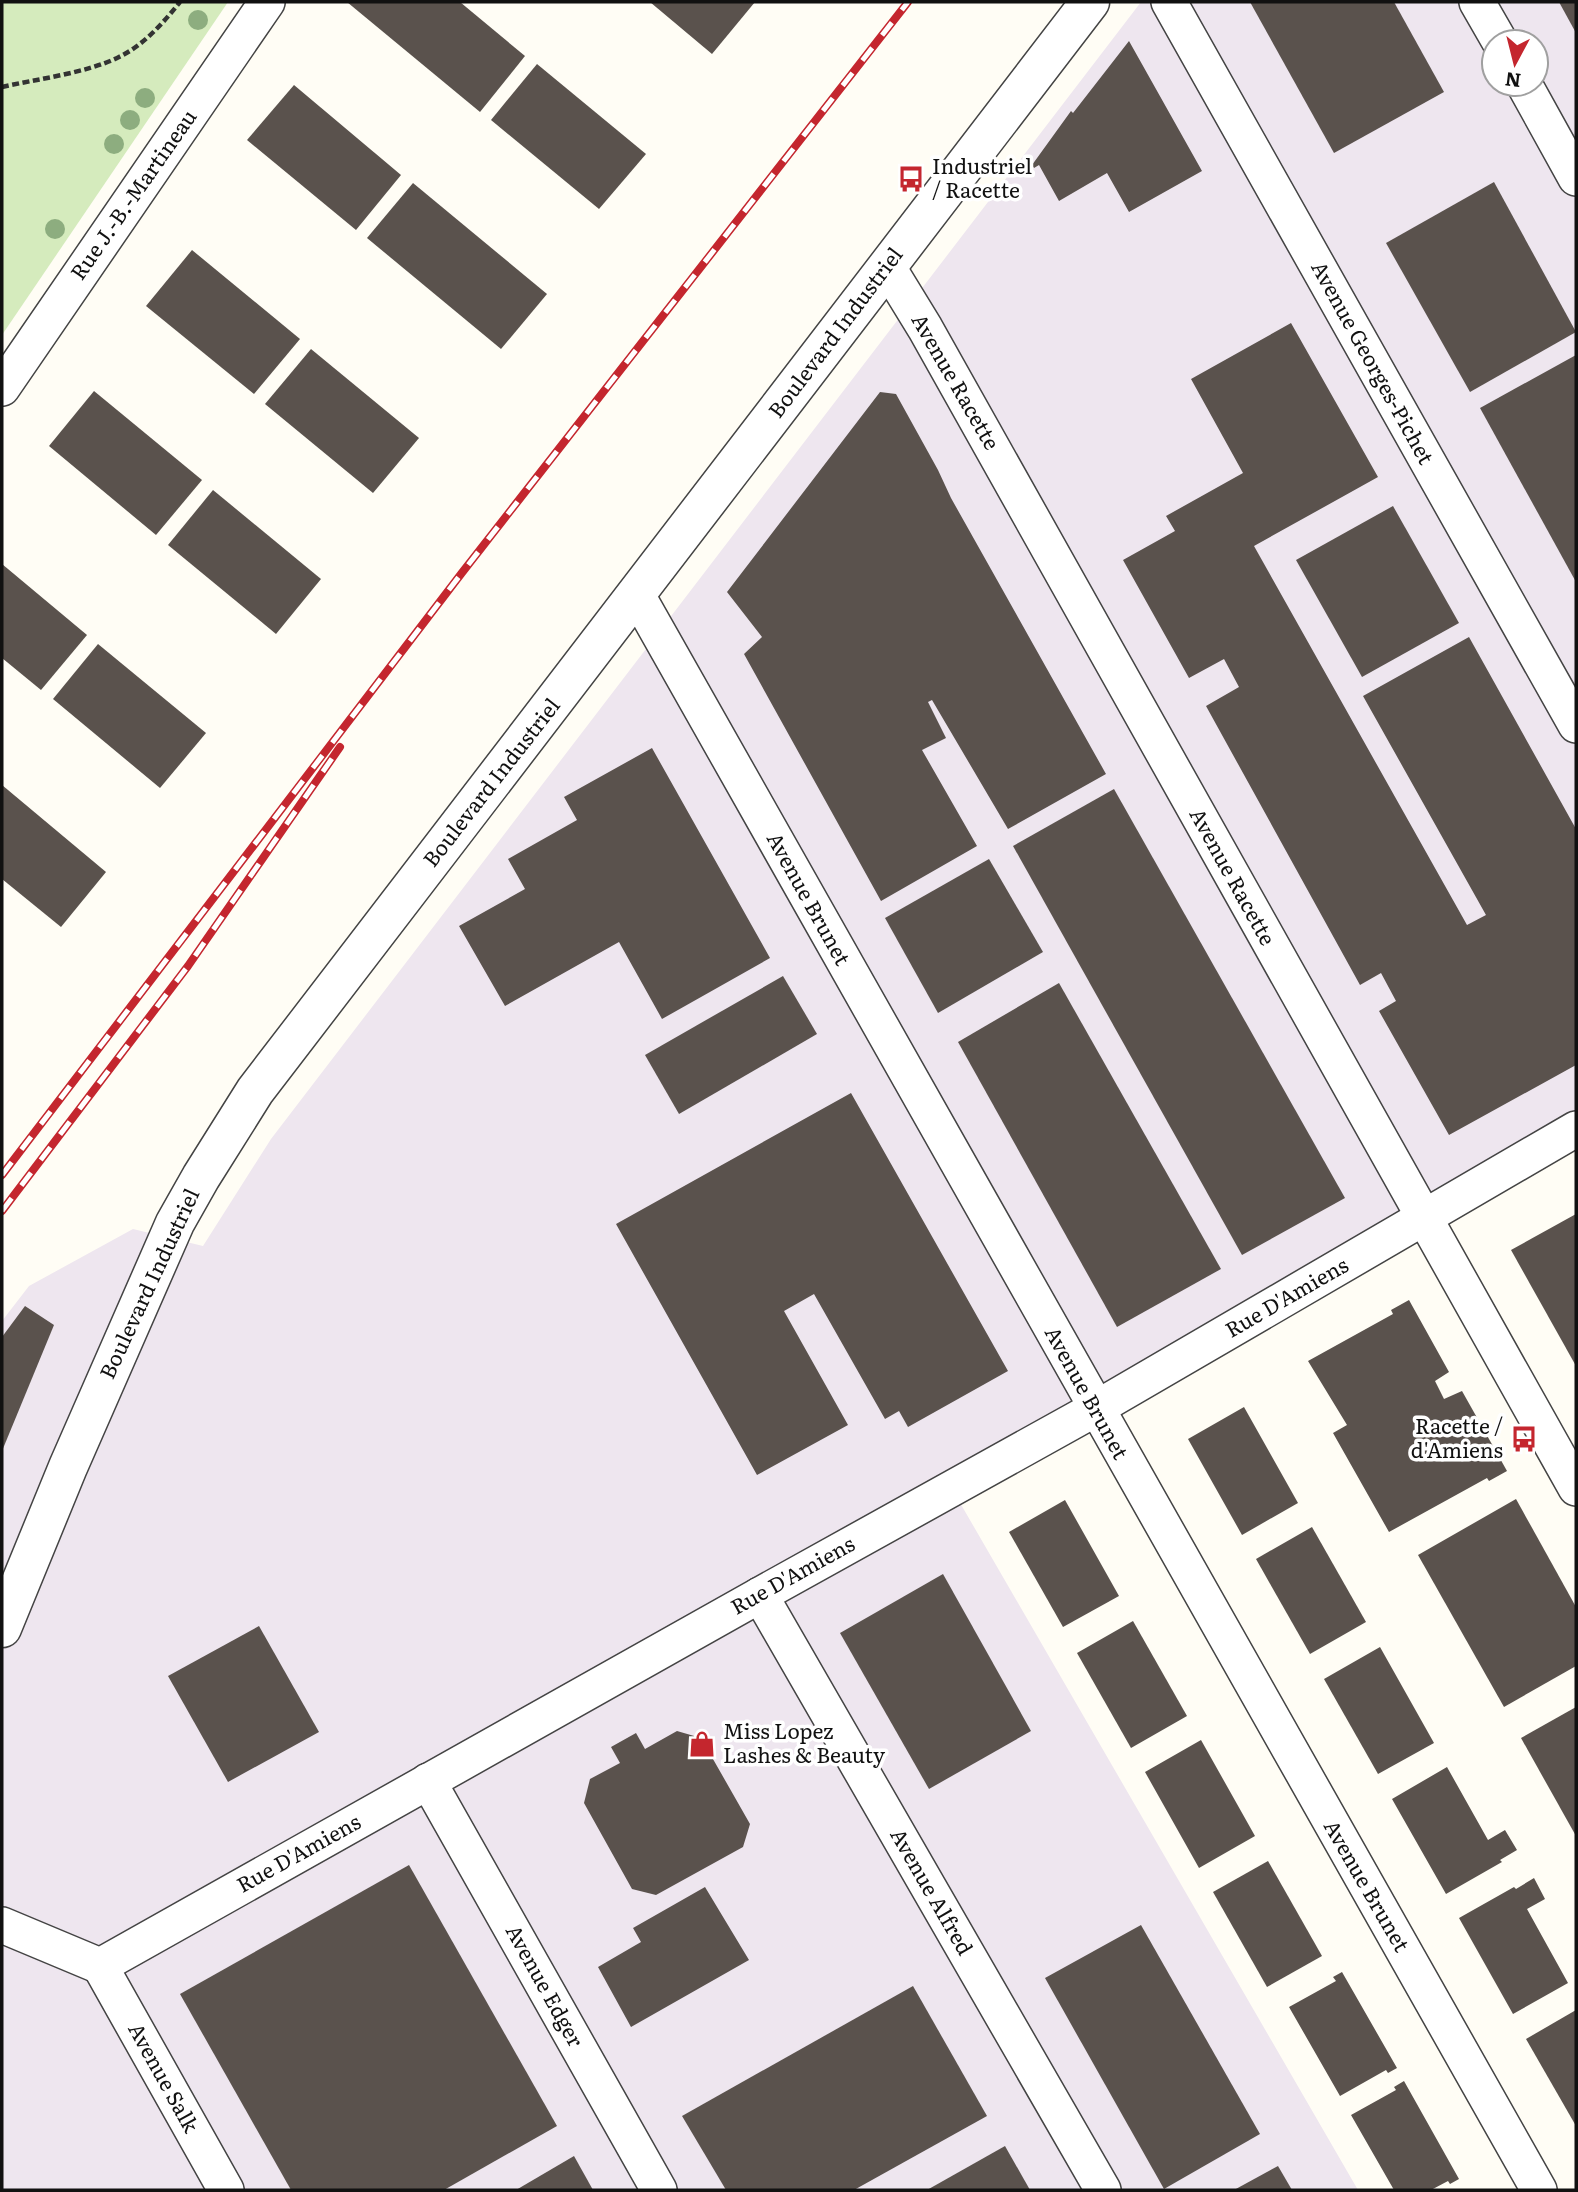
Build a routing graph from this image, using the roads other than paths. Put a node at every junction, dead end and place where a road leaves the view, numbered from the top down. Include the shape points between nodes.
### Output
1 (267, 2) edge
2 (1090, 2) edge
3 (1168, 2) edge
4 (1478, 2) edge
5 (1492, 28) edge
6 (1532, 98) edge
7 (1576, 178) edge
8 (887, 267) junction
9 (2, 388) edge
10 (636, 595) junction
11 (1576, 724) edge
12 (1576, 1129) edge
13 (1423, 1219) junction
14 (1095, 1409) junction
15 (1576, 1488) edge
16 (760, 1595) junction
17 (2, 1629) edge
18 (428, 1781) junction
19 (2, 1925) edge
20 (100, 1966) junction
21 (226, 2190) edge
22 (659, 2190) edge
23 (1103, 2190) edge
24 (1539, 2190) edge

1 - 9 street, Rue J.-B.-Martineau
2 - 8 street, Boulevard Industriel
3 - 11 street, Avenue Georges-Pichet
4 - 5 street
6 - 7 street
8 - 10 street, Boulevard Industriel
8 - 13 street, Avenue Racette
10 - 14 street, Avenue Brunet
10 - 17 street, Boulevard Industriel via 255,1091 201,1177 153,1271
12 - 13 street, Rue D'Amiens
13 - 14 street, Rue D'Amiens
13 - 15 street, Avenue Racette
14 - 16 street, Rue D'Amiens
14 - 24 street, Avenue Brunet
16 - 18 street, Rue D'Amiens
16 - 23 street, Avenue Alfred
18 - 20 street, Rue D'Amiens
18 - 22 street, Avenue Edger
19 - 20 street
20 - 21 street, Avenue Salk

